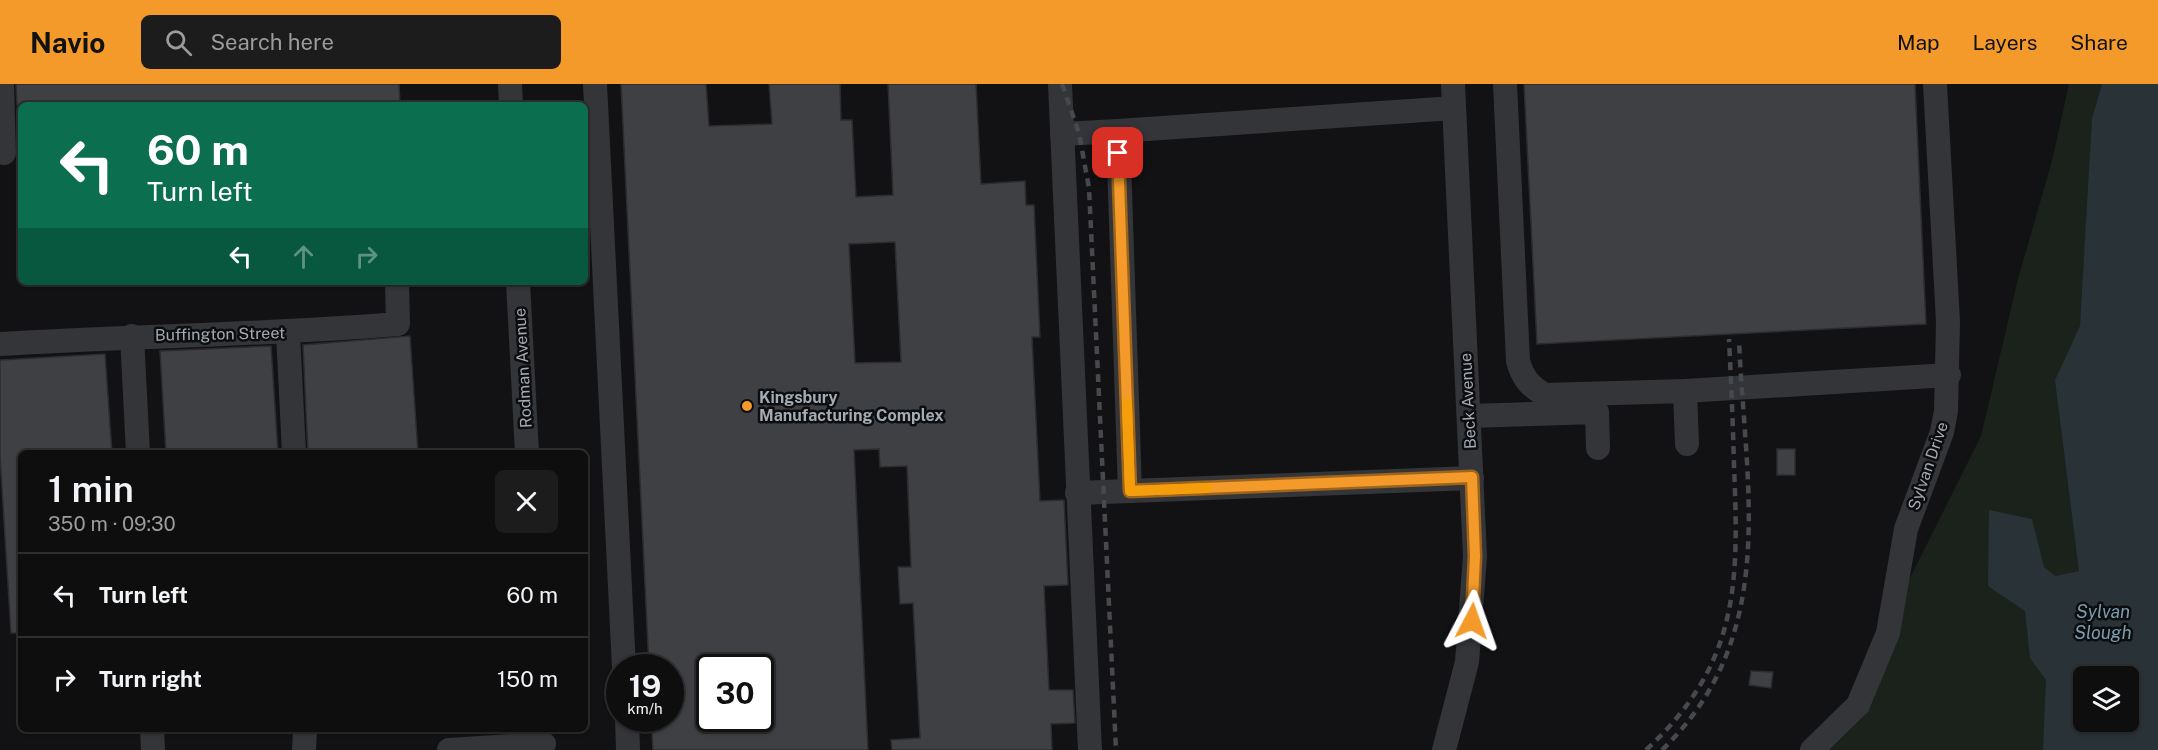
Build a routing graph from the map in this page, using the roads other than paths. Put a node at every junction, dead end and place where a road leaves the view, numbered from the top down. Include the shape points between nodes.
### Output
1 (2, 84) edge
2 (510, 84) edge
3 (595, 84) edge
4 (1060, 84) edge
5 (1505, 84) edge
6 (1935, 84) edge
7 (1454, 96) edge
8 (511, 102) edge
9 (1118, 131) junction
10 (1062, 134) junction
11 (4, 153) dead end
12 (397, 285) edge
13 (518, 285) edge
14 (288, 333) junction
15 (132, 336) junction
16 (0, 344) edge
17 (1949, 375) junction
18 (1685, 391) junction
19 (1469, 416) junction
20 (1687, 444) dead end
21 (1598, 448) dead end
22 (138, 450) edge
23 (294, 450) edge
24 (527, 450) edge
25 (1472, 477) junction
26 (1130, 491) junction
27 (1077, 493) junction
28 (623, 654) edge
29 (152, 732) edge
30 (304, 732) edge
31 (627, 732) edge
32 (544, 741) edge
33 (153, 750) edge
34 (304, 750) edge
35 (449, 750) edge
36 (628, 750) edge
37 (1090, 750) edge
38 (1444, 750) edge
39 (1812, 750) edge

1 - 11 street
2 - 8 street
3 - 28 street
4 - 10 street
5 - 18 street via 1518,361 1523,377 1545,395
6 - 17 street, Sylvan Drive
7 - 9 street
7 - 19 street, Beck Avenue
9 - 10 street
9 - 26 street
10 - 27 street
12 - 14 street, Buffington Street via 398,324
13 - 24 street, Rodman Avenue
14 - 15 street, Buffington Street
14 - 23 street
15 - 16 street, Buffington Street
15 - 22 street
17 - 18 street
17 - 39 street, Sylvan Drive via 1942,432 1906,529 1887,633 1858,705
18 - 20 street
19 - 21 street via 1597,412
19 - 25 street, Beck Avenue
25 - 26 street
25 - 38 street, Beck Avenue via 1472,621 1467,662
26 - 27 street
27 - 37 street
29 - 33 street
30 - 34 street
31 - 36 street
32 - 35 street

